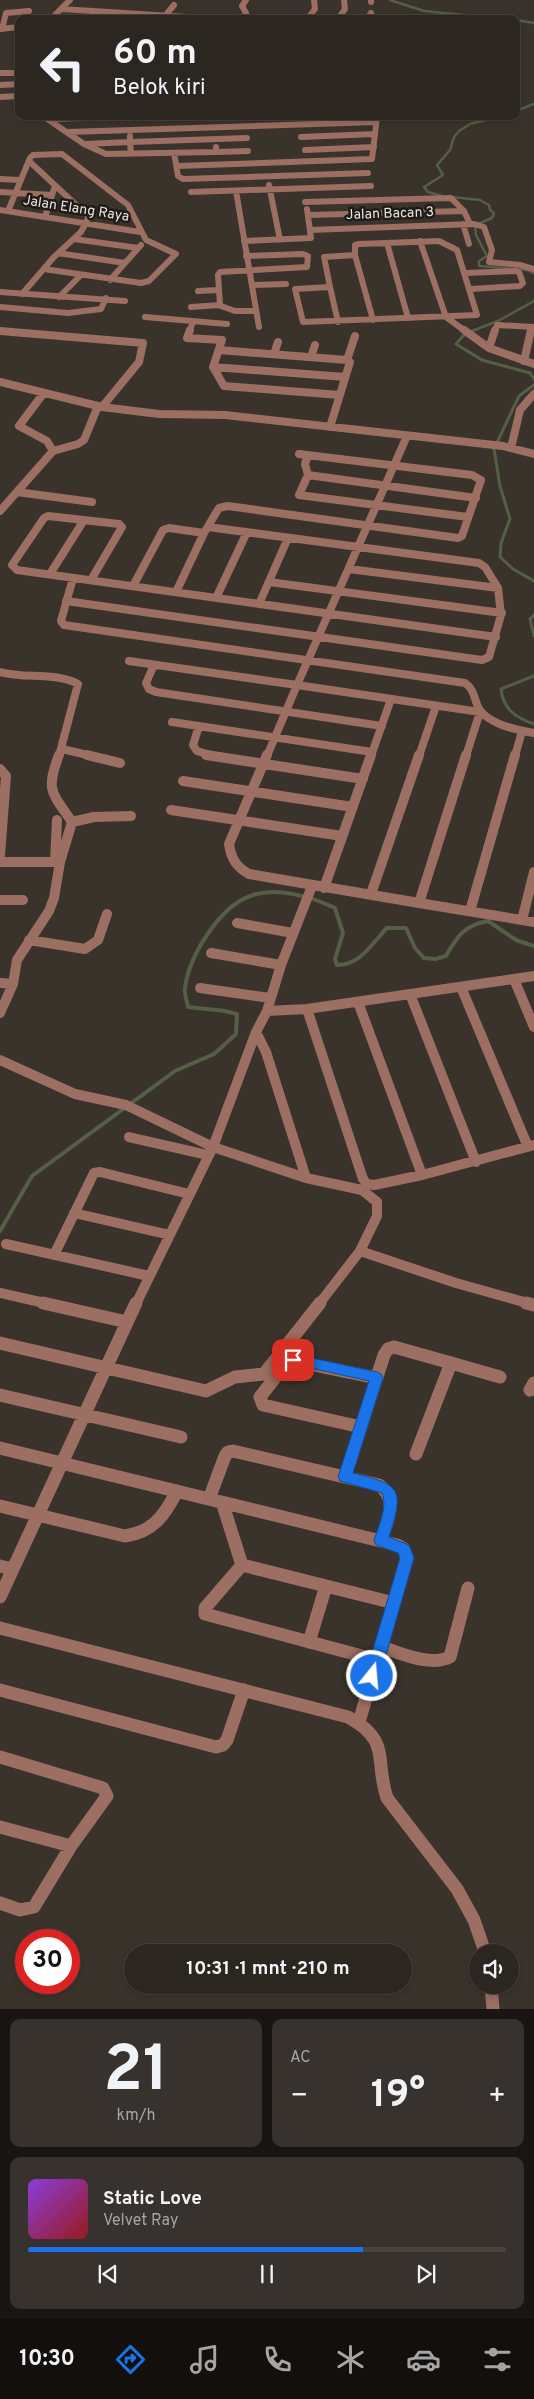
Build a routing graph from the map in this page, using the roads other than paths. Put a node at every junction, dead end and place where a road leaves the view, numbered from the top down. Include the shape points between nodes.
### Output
1 (70, 0) edge
2 (246, 0) edge
3 (314, 0) edge
4 (344, 0) edge
5 (174, 5) dead end
6 (62, 9) junction
7 (29, 11) dead end
8 (55, 15) edge
9 (151, 15) edge
10 (167, 15) edge
11 (245, 15) edge
12 (310, 15) edge
13 (341, 15) edge
14 (15, 27) edge
15 (1, 29) edge
16 (15, 72) edge
17 (0, 73) edge
18 (15, 84) edge
19 (0, 85) edge
20 (15, 96) edge
21 (0, 97) edge
22 (48, 120) edge
23 (127, 120) edge
24 (298, 120) edge
25 (361, 120) edge
26 (377, 120) edge
27 (213, 124) junction
28 (298, 124) junction
29 (129, 130) junction
30 (68, 132) junction
31 (375, 134) junction
32 (301, 137) junction
33 (247, 138) dead end
34 (215, 139) junction
35 (130, 142) junction
36 (84, 144) junction
37 (374, 147) junction
38 (305, 150) junction
39 (216, 152) junction
40 (248, 152) dead end
41 (174, 153) junction
42 (131, 154) junction
43 (366, 160) junction
44 (29, 161) junction
45 (308, 162) junction
46 (263, 163) junction
47 (177, 166) junction
48 (368, 173) junction
49 (266, 177) junction
50 (0, 179) edge
51 (19, 180) junction
52 (55, 186) junction
53 (371, 186) junction
54 (302, 189) junction
55 (270, 190) junction
56 (236, 191) junction
57 (0, 192) edge
58 (191, 192) dead end
59 (14, 193) junction
60 (52, 195) junction
61 (374, 200) junction
62 (387, 200) junction
63 (305, 202) junction
64 (0, 205) edge
65 (9, 208) junction
66 (0, 210) edge
67 (464, 211) junction
68 (390, 214) junction
69 (308, 215) junction
70 (46, 217) junction
71 (88, 222) junction
72 (472, 224) junction
73 (393, 227) junction
74 (310, 230) junction
75 (140, 232) junction
76 (74, 238) junction
77 (146, 240) junction
78 (280, 240) junction
79 (244, 241) junction
80 (420, 241) junction
81 (386, 243) junction
82 (469, 244) dead end
83 (138, 248) junction
84 (58, 253) junction
85 (355, 255) junction
86 (246, 256) junction
87 (308, 256) junction
88 (324, 257) junction
89 (125, 263) junction
90 (44, 269) junction
91 (534, 269) edge
92 (249, 271) junction
93 (466, 273) junction
94 (81, 276) junction
95 (110, 280) junction
96 (286, 284) dead end
97 (252, 285) junction
98 (330, 288) junction
99 (471, 289) junction
100 (198, 290) dead end
101 (218, 290) junction
102 (0, 292) edge
103 (22, 294) junction
104 (59, 297) junction
105 (106, 298) junction
106 (125, 301) dead end
107 (218, 305) junction
108 (0, 307) edge
109 (191, 307) dead end
110 (256, 311) junction
111 (446, 317) junction
112 (145, 318) dead end
113 (408, 318) junction
114 (374, 320) junction
115 (193, 321) junction
116 (338, 322) junction
117 (227, 324) dead end
118 (259, 327) dead end
119 (533, 327) edge
120 (3, 332) edge
121 (355, 336) dead end
122 (0, 341) edge
123 (278, 342) dead end
124 (315, 345) dead end
125 (489, 348) junction
126 (219, 350) junction
127 (274, 354) junction
128 (311, 357) junction
129 (346, 360) junction
130 (524, 361) junction
131 (534, 364) edge
132 (213, 367) junction
133 (345, 377) junction
134 (2, 383) edge
135 (0, 394) edge
136 (43, 394) junction
137 (534, 394) edge
138 (340, 395) junction
139 (100, 407) junction
140 (330, 427) junction
141 (407, 436) junction
142 (507, 447) junction
143 (53, 451) junction
144 (299, 454) dead end
145 (534, 454) edge
146 (308, 455) junction
147 (394, 467) junction
148 (308, 475) junction
149 (385, 486) junction
150 (17, 492) junction
151 (476, 498) junction
152 (92, 502) dead end
153 (376, 506) junction
154 (0, 511) edge
155 (468, 517) junction
156 (84, 520) junction
157 (368, 527) junction
158 (206, 530) junction
159 (247, 532) junction
160 (288, 538) junction
161 (359, 547) junction
162 (349, 568) junction
163 (50, 574) junction
164 (73, 578) junction
165 (91, 580) junction
166 (269, 582) junction
167 (133, 586) junction
168 (498, 588) junction
169 (338, 590) junction
170 (176, 592) junction
171 (216, 598) junction
172 (66, 601) junction
173 (259, 604) junction
174 (502, 613) junction
175 (329, 614) junction
176 (320, 636) junction
177 (496, 637) junction
178 (129, 661) dead end
179 (308, 661) junction
180 (154, 665) junction
181 (0, 672) edge
182 (296, 686) junction
183 (391, 699) junction
184 (436, 706) junction
185 (287, 711) junction
186 (480, 712) junction
187 (172, 722) dead end
188 (199, 726) junction
189 (382, 726) junction
190 (522, 731) junction
191 (534, 733) edge
192 (275, 737) junction
193 (62, 749) junction
194 (372, 752) junction
195 (120, 763) dead end
196 (264, 764) junction
197 (0, 769) edge
198 (363, 779) junction
199 (183, 781) dead end
200 (252, 792) junction
201 (353, 806) junction
202 (171, 810) dead end
203 (2, 814) edge
204 (131, 816) dead end
205 (57, 820) dead end
206 (240, 820) junction
207 (72, 822) junction
208 (342, 836) junction
209 (0, 855) edge
210 (0, 862) edge
211 (57, 862) junction
212 (534, 872) edge
213 (324, 888) junction
214 (310, 889) junction
215 (371, 894) junction
216 (0, 900) edge
217 (23, 900) dead end
218 (419, 903) junction
219 (470, 911) junction
220 (107, 914) dead end
221 (522, 920) junction
222 (237, 922) dead end
223 (534, 922) edge
224 (294, 933) junction
225 (29, 940) junction
226 (212, 953) dead end
227 (281, 965) junction
228 (534, 976) edge
229 (514, 979) junction
230 (0, 982) edge
231 (13, 984) junction
232 (461, 987) junction
233 (200, 988) dead end
234 (410, 994) junction
235 (270, 998) junction
236 (358, 1002) junction
237 (307, 1009) junction
238 (267, 1011) junction
239 (0, 1013) edge
240 (534, 1027) edge
241 (256, 1032) junction
242 (0, 1060) edge
243 (129, 1137) dead end
244 (531, 1146) edge
245 (210, 1151) junction
246 (476, 1162) junction
247 (422, 1176) junction
248 (306, 1178) junction
249 (365, 1187) junction
250 (189, 1194) junction
251 (74, 1213) junction
252 (170, 1235) junction
253 (6, 1244) dead end
254 (360, 1251) junction
255 (54, 1255) junction
256 (150, 1276) junction
257 (0, 1293) edge
258 (534, 1305) edge
259 (127, 1322) junction
260 (0, 1343) edge
261 (451, 1363) junction
262 (104, 1369) junction
263 (500, 1377) dead end
264 (377, 1378) junction
265 (0, 1395) edge
266 (83, 1415) junction
267 (361, 1427) junction
268 (181, 1438) dead end
269 (0, 1448) edge
270 (416, 1454) dead end
271 (61, 1462) junction
272 (345, 1477) junction
273 (177, 1491) junction
274 (215, 1500) junction
275 (0, 1506) edge
276 (37, 1516) junction
277 (381, 1541) junction
278 (242, 1565) junction
279 (6, 1568) edge
280 (326, 1586) junction
281 (468, 1588) dead end
282 (0, 1597) edge
283 (394, 1603) junction
284 (0, 1628) edge
285 (309, 1642) junction
286 (379, 1654) junction
287 (0, 1690) edge
288 (244, 1690) junction
289 (358, 1722) junction
290 (0, 1757) edge
291 (0, 1827) edge
292 (71, 1846) junction
293 (0, 1903) edge
294 (481, 1944) edge
295 (492, 1994) edge
296 (493, 2009) edge

1 - 6 street
2 - 11 street via 242,6
3 - 12 street via 315,9
4 - 13 street via 346,9
5 - 10 street
6 - 8 street
6 - 9 street
7 - 15 street via 6,13
14 - 15 street
16 - 17 street
18 - 19 street
20 - 21 street
22 - 30 street
23 - 29 street
24 - 28 street
25 - 28 street
26 - 31 street
27 - 28 street
27 - 29 street
27 - 34 street
28 - 32 street
29 - 30 street
29 - 35 street
30 - 36 street
31 - 32 street
31 - 37 street
32 - 38 street
33 - 34 street
34 - 35 street
34 - 39 street
35 - 36 street
35 - 42 street
36 - 42 street via 106,154
37 - 38 street
37 - 43 street via 372,159
38 - 45 street
39 - 40 street
39 - 41 street
41 - 42 street
41 - 47 street
43 - 45 street
43 - 48 street
44 - 51 street
44 - 52 street
44 - 75 street via 34,156 66,156 128,205
45 - 46 street
46 - 47 street
46 - 49 street
47 - 49 street via 178,176 183,179
48 - 49 street
48 - 53 street
49 - 55 street
50 - 51 street
51 - 59 street
52 - 60 street
52 - 71 street via 84,210 89,217
53 - 54 street
53 - 61 street
54 - 55 street
54 - 63 street
55 - 56 street
55 - 78 street
56 - 58 street
56 - 79 street
57 - 59 street
59 - 60 street
59 - 65 street
60 - 70 street
61 - 62 street
61 - 63 street
62 - 67 street via 451,198
62 - 68 street
63 - 69 street
64 - 65 street
65 - 66 street
65 - 70 street, Jalan Elang Raya
67 - 68 street
67 - 72 street
68 - 69 street
68 - 73 street
69 - 74 street
70 - 71 street, Jalan Elang Raya
71 - 75 street, Jalan Elang Raya
71 - 76 street
72 - 73 street, Jalan Bacan 3
72 - 82 street
72 - 91 street via 484,227 492,247 489,262 520,264
73 - 74 street, Jalan Bacan 3
74 - 78 street via 311,238
75 - 77 street
76 - 83 street
76 - 84 street
77 - 83 street
77 - 95 street via 176,254 146,282 136,284
78 - 79 street
79 - 86 street
80 - 81 street
80 - 93 street via 439,241 455,248
80 - 111 street
81 - 85 street via 356,244
81 - 113 street
83 - 89 street
84 - 89 street
84 - 90 street
85 - 88 street
85 - 114 street
86 - 87 street
86 - 92 street
87 - 88 street
87 - 92 street via 307,267 304,268
88 - 98 street
89 - 95 street
90 - 94 street
90 - 103 street
92 - 97 street
92 - 101 street via 220,272
93 - 99 street
93 - 99 street via 516,271 523,283 520,286
94 - 95 street
94 - 104 street
96 - 97 street
97 - 110 street
98 - 116 street
98 - 116 street via 298,289 295,292 303,322
99 - 111 street via 477,315
100 - 101 street
101 - 107 street
102 - 103 street
103 - 104 street
104 - 105 street
105 - 106 street
105 - 108 street via 101,309 91,312
107 - 109 street
107 - 110 street
110 - 118 street
111 - 113 street
111 - 125 street
112 - 115 street
113 - 114 street
114 - 116 street
115 - 117 street
115 - 126 street via 186,338 222,340
119 - 125 street via 498,325
119 - 130 street
120 - 122 street
120 - 139 street via 143,343 139,362
121 - 129 street
123 - 127 street
124 - 128 street
125 - 130 street
126 - 127 street
126 - 132 street
127 - 128 street
128 - 129 street
129 - 133 street via 350,362
130 - 131 street
132 - 133 street
132 - 138 street via 224,386
133 - 138 street
134 - 135 street
134 - 136 street
136 - 139 street
136 - 143 street via 19,426 46,439
137 - 142 street via 520,410
138 - 140 street
139 - 140 street via 159,414 225,415
139 - 143 street via 84,440
140 - 141 street
141 - 142 street
141 - 147 street
142 - 145 street
143 - 150 street
144 - 146 street
146 - 147 street
146 - 148 street via 305,464
147 - 149 street
147 - 151 street via 479,477
148 - 149 street
148 - 153 street via 298,494
149 - 151 street
149 - 153 street
150 - 152 street
150 - 154 street
151 - 155 street
153 - 155 street
153 - 157 street
155 - 157 street via 462,536 458,538
156 - 163 street
156 - 163 street via 44,518 12,565 18,570
156 - 165 street via 122,527
157 - 158 street via 224,506 219,508
157 - 161 street
158 - 159 street
158 - 167 street via 163,530
158 - 170 street
159 - 160 street
159 - 171 street
160 - 161 street
160 - 166 street
161 - 162 street
161 - 168 street via 479,563
162 - 168 street
162 - 169 street
163 - 164 street
164 - 165 street
164 - 172 street
165 - 167 street
166 - 169 street
166 - 173 street
167 - 170 street
168 - 174 street
169 - 174 street
169 - 175 street
170 - 171 street
171 - 173 street
172 - 176 street
172 - 179 street via 60,621 64,625
173 - 175 street
174 - 177 street
175 - 176 street
175 - 177 street
176 - 177 street via 482,660 489,657
176 - 179 street
178 - 180 street
179 - 182 street
179 - 186 street via 465,683
180 - 182 street
180 - 185 street via 146,683 156,692
181 - 193 street via 69,679 78,684
182 - 183 street
182 - 185 street
183 - 184 street
183 - 189 street
184 - 186 street
184 - 215 street
185 - 189 street
185 - 192 street
186 - 190 street
186 - 218 street
187 - 188 street
188 - 192 street
188 - 196 street via 193,745 197,751
189 - 194 street
190 - 191 street
190 - 219 street
192 - 194 street
192 - 196 street
193 - 195 street
193 - 207 street via 50,783 52,792
194 - 198 street
196 - 198 street
196 - 200 street
197 - 203 street via 6,776
198 - 201 street
199 - 200 street
200 - 201 street
200 - 206 street
201 - 208 street
202 - 206 street
203 - 209 street
204 - 207 street via 94,816
205 - 211 street
206 - 208 street
206 - 214 street via 230,844 230,856 239,869
207 - 211 street
208 - 213 street
210 - 211 street
211 - 225 street via 54,898
212 - 221 street
213 - 214 street
213 - 215 street
214 - 224 street
215 - 218 street
216 - 217 street
218 - 219 street
219 - 221 street
220 - 225 street via 96,945 91,948
221 - 223 street
222 - 224 street
224 - 227 street
225 - 231 street via 17,960
226 - 227 street
227 - 235 street
228 - 229 street
229 - 232 street
229 - 240 street
230 - 231 street
231 - 239 street
232 - 234 street
232 - 244 street
233 - 235 street
234 - 236 street
234 - 246 street
235 - 238 street
236 - 237 street
236 - 247 street
237 - 238 street
237 - 249 street
238 - 241 street
241 - 245 street
241 - 248 street via 266,1052
242 - 245 street via 75,1094 126,1105
243 - 245 street
244 - 246 street
245 - 248 street
245 - 250 street
246 - 247 street
247 - 249 street
248 - 249 street
249 - 254 street via 377,1202 376,1216
250 - 251 street via 100,1172 94,1173
250 - 252 street
251 - 252 street
251 - 255 street
252 - 256 street
253 - 255 street
254 - 258 street
254 - 262 street via 264,1374 230,1378 220,1388 206,1391
255 - 256 street
256 - 259 street
257 - 259 street
259 - 262 street
260 - 262 street
261 - 263 street
261 - 264 street via 394,1347 384,1355
261 - 270 street
262 - 266 street
264 - 267 street
264 - 267 street via 288,1360 260,1397 263,1405
265 - 266 street
266 - 268 street
266 - 271 street
267 - 272 street
269 - 271 street
271 - 273 street
271 - 276 street
272 - 274 street via 233,1451 224,1456
272 - 277 street via 387,1489 391,1509
273 - 274 street
273 - 276 street via 158,1523 133,1536
274 - 277 street
274 - 278 street
275 - 276 street
276 - 279 street
277 - 283 street via 397,1545 407,1554
278 - 280 street
278 - 285 street via 205,1608 205,1614
279 - 282 street
280 - 283 street
280 - 285 street
281 - 286 street via 448,1660 435,1662
283 - 286 street
284 - 288 street
285 - 286 street
286 - 289 street
287 - 288 street via 216,1747 227,1740
288 - 289 street
289 - 294 street via 380,1750 388,1800 432,1854 466,1904
290 - 292 street via 106,1791 107,1796
291 - 292 street
292 - 293 street via 34,1907 20,1910
295 - 296 street

